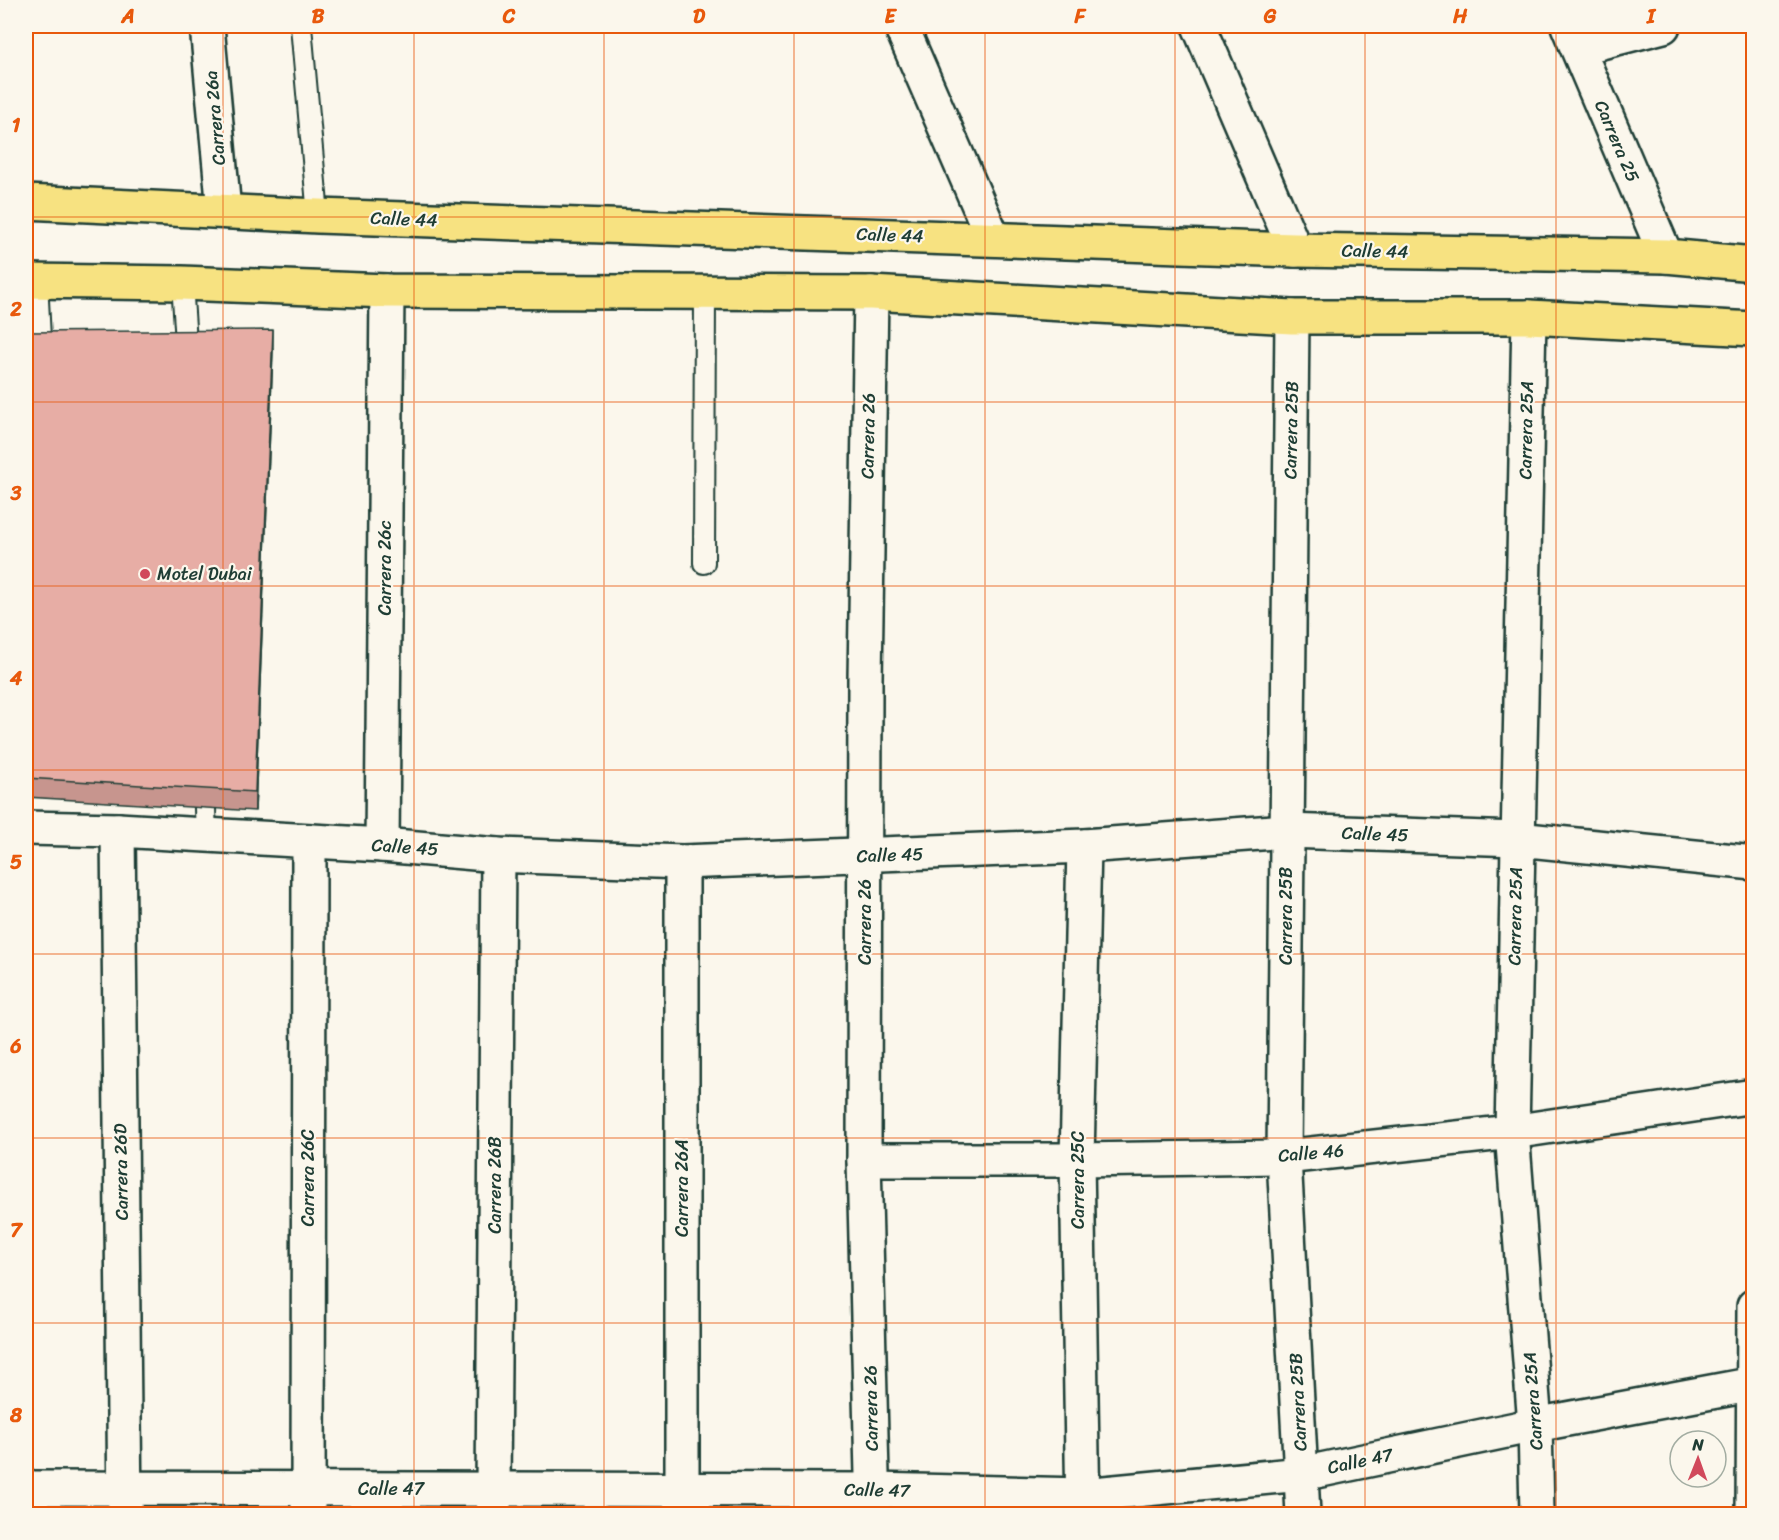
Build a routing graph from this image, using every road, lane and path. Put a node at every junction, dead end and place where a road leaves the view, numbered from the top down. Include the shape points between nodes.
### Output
1 (207, 26) edge
2 (301, 26) edge
3 (901, 26) edge
4 (1199, 26) edge
5 (1663, 26) edge
6 (1573, 37) edge
7 (26, 202) edge
8 (224, 211) junction
9 (318, 216) junction
10 (993, 238) junction
11 (1295, 250) junction
12 (1666, 256) junction
13 (1754, 264) edge
14 (31, 281) edge
15 (182, 283) junction
16 (387, 291) junction
17 (705, 291) junction
18 (871, 293) junction
19 (1292, 317) junction
20 (1529, 317) junction
21 (1754, 329) edge
22 (188, 372) edge
23 (43, 377) edge
24 (704, 563) dead end
25 (203, 759) edge
26 (26, 828) edge
27 (118, 831) junction
28 (1287, 831) junction
29 (206, 836) junction
30 (1517, 840) junction
31 (309, 842) junction
32 (382, 845) junction
33 (1084, 846) junction
34 (498, 855) junction
35 (865, 856) junction
36 (682, 862) junction
37 (1754, 863) edge
38 (1754, 1096) edge
39 (1512, 1132) junction
40 (1284, 1157) junction
41 (864, 1160) junction
42 (1077, 1160) junction
43 (1754, 1306) edge
44 (1753, 1384) edge
45 (1535, 1425) junction
46 (1302, 1474) junction
47 (26, 1488) edge
48 (124, 1501) edge
49 (308, 1502) edge
50 (493, 1502) edge
51 (681, 1502) edge
52 (873, 1502) edge
53 (1083, 1505) edge
54 (1303, 1515) edge
55 (1537, 1515) edge
56 (1753, 1515) edge

1 - 8 street, Carrera 26a
2 - 9 lane
3 - 10 street
4 - 11 street
5 - 6 street
6 - 12 street, Carrera 25
7 - 8 main road, Calle 44
8 - 9 main road, Calle 44
9 - 10 main road, Calle 44
10 - 11 main road, Calle 44
11 - 12 main road, Calle 44
12 - 13 main road, Calle 44
14 - 15 main road
14 - 23 lane
15 - 16 main road
15 - 22 lane
16 - 17 main road
16 - 32 street, Carrera 26c
17 - 18 main road
17 - 24 lane
18 - 19 main road
18 - 35 street, Carrera 26
19 - 20 main road
19 - 28 street, Carrera 25B
20 - 21 main road
20 - 30 street, Carrera 25A
25 - 29 lane
26 - 27 street, Calle 45
27 - 29 street, Calle 45
27 - 48 street, Carrera 26D
28 - 30 street, Calle 45
28 - 33 street, Calle 45
28 - 40 street, Carrera 25B
29 - 31 street, Calle 45
30 - 37 street, Calle 45
30 - 39 street, Carrera 25A
31 - 32 street, Calle 45
31 - 49 street, Carrera 26C
32 - 34 street, Calle 45
33 - 35 street, Calle 45
33 - 42 street, Carrera 25C
34 - 36 street, Calle 45
34 - 50 street, Carrera 26B
35 - 36 street, Calle 45
35 - 41 street, Carrera 26
36 - 51 street, Carrera 26A
38 - 39 street, Calle 46
39 - 40 street, Calle 46
39 - 45 street, Carrera 25A
40 - 42 street, Calle 46
40 - 46 street, Carrera 25B
41 - 42 street, Calle 46
41 - 52 street, Carrera 26
42 - 53 street, Carrera 25C
43 - 44 street
44 - 45 street, Calle 47
44 - 56 street
45 - 46 street, Calle 47
45 - 55 street, Carrera 25A
46 - 53 street, Calle 47
46 - 54 street, Carrera 25B
47 - 48 street, Calle 47
48 - 49 street, Calle 47
49 - 50 street, Calle 47
50 - 51 street, Calle 47
51 - 52 street, Calle 47
52 - 53 street, Calle 47

